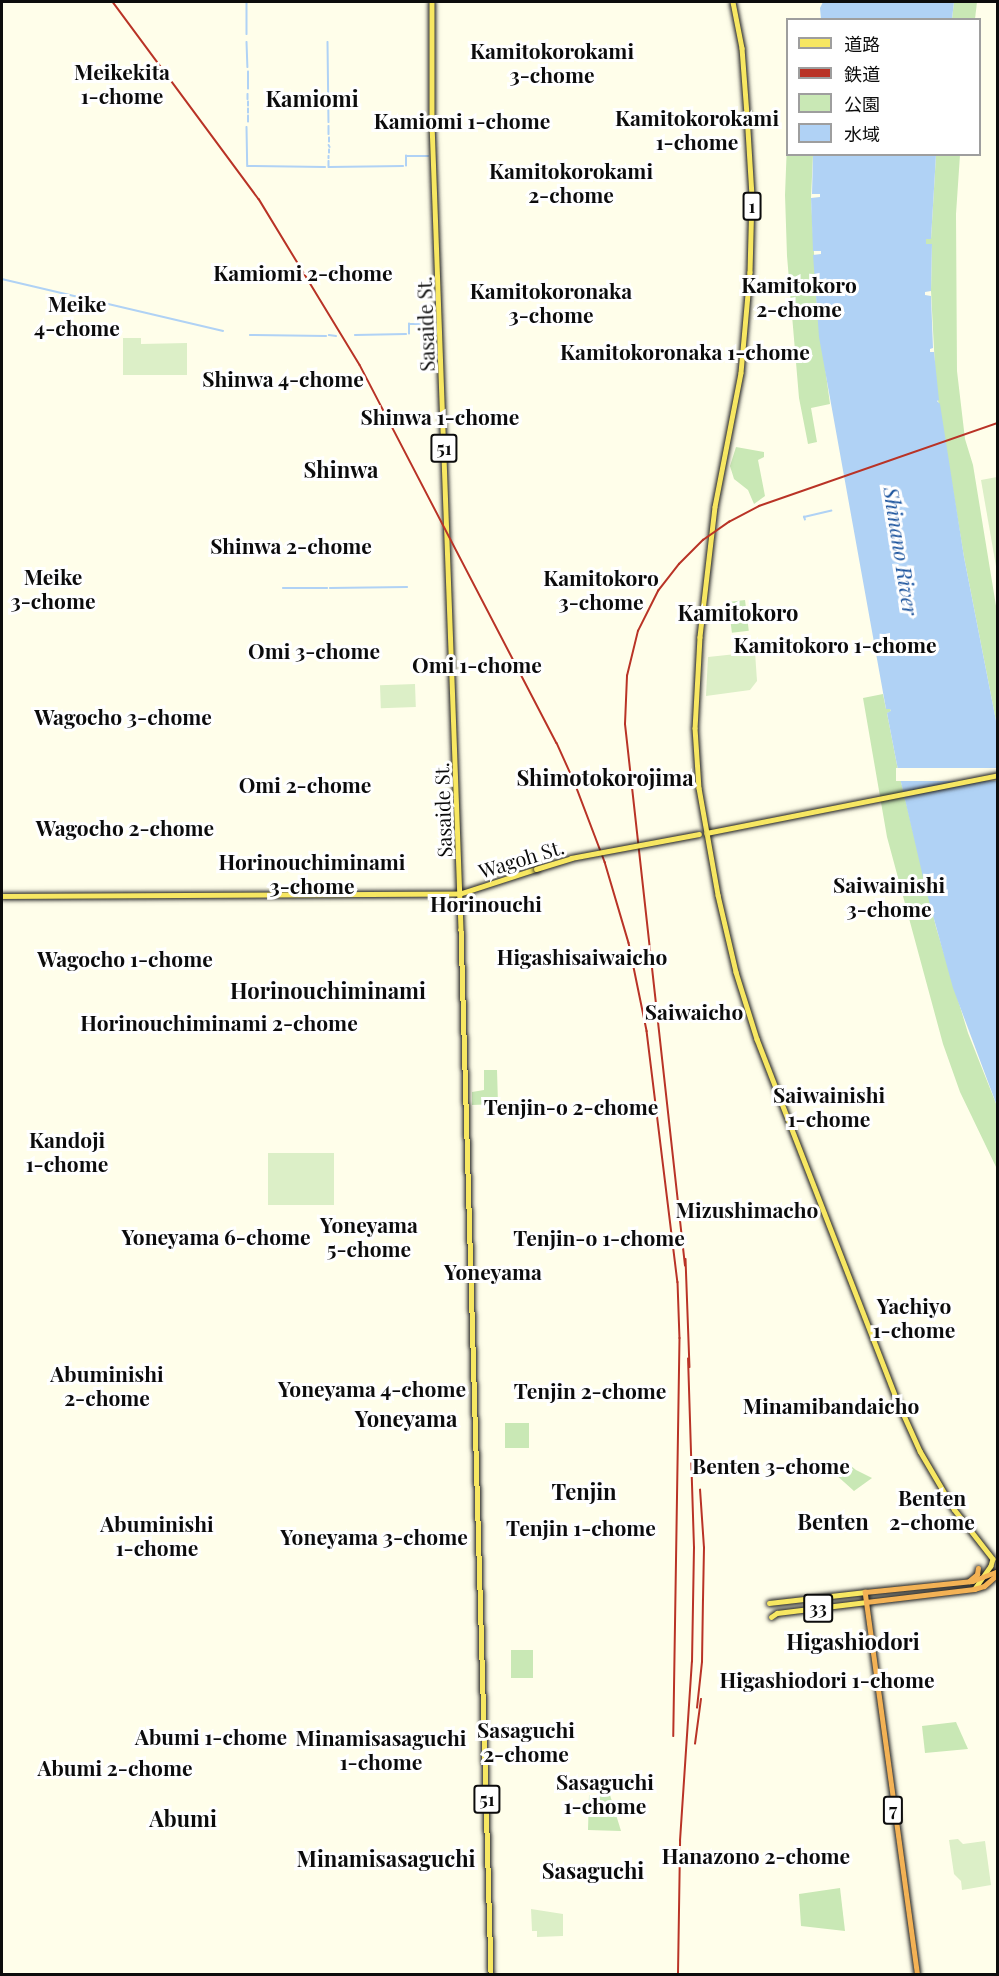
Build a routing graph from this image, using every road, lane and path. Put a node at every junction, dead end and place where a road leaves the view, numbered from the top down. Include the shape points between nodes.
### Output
1 (432, 2) edge
2 (733, 2) edge
3 (998, 775) edge
4 (706, 832) junction
5 (459, 894) junction
6 (2, 896) edge
7 (978, 1568) joint
8 (990, 1568) junction
9 (998, 1572) edge
10 (984, 1578) junction
11 (967, 1582) junction
12 (974, 1589) junction
13 (865, 1592) junction
14 (866, 1602) junction
15 (769, 1603) dead end
16 (771, 1617) dead end
17 (491, 1974) edge
18 (916, 1974) edge

1 - 5 main road, Sasaide St. / 51 via 432,123
2 - 4 main road, 1 via 742,48 747,114 751,260 742,369 712,524 695,690 699,788
3 - 4 main road, Wagoh St.
4 - 5 main road, Wagoh St., bridge via 571,858
4 - 8 main road, 1 via 736,972 757,1040 898,1402 920,1451 959,1516 992,1557
5 - 6 main road, Wagoh St.
5 - 17 main road, Sasaide St. / 51
7 - 8 main road
7 - 11 highway
8 - 10 main road
9 - 10 highway
9 - 12 highway
10 - 11 highway
10 - 12 main road
11 - 13 highway
12 - 14 highway
13 - 14 highway, 7
13 - 15 main road, 33
14 - 16 main road, 33 via 777,1613
14 - 18 highway, 7

